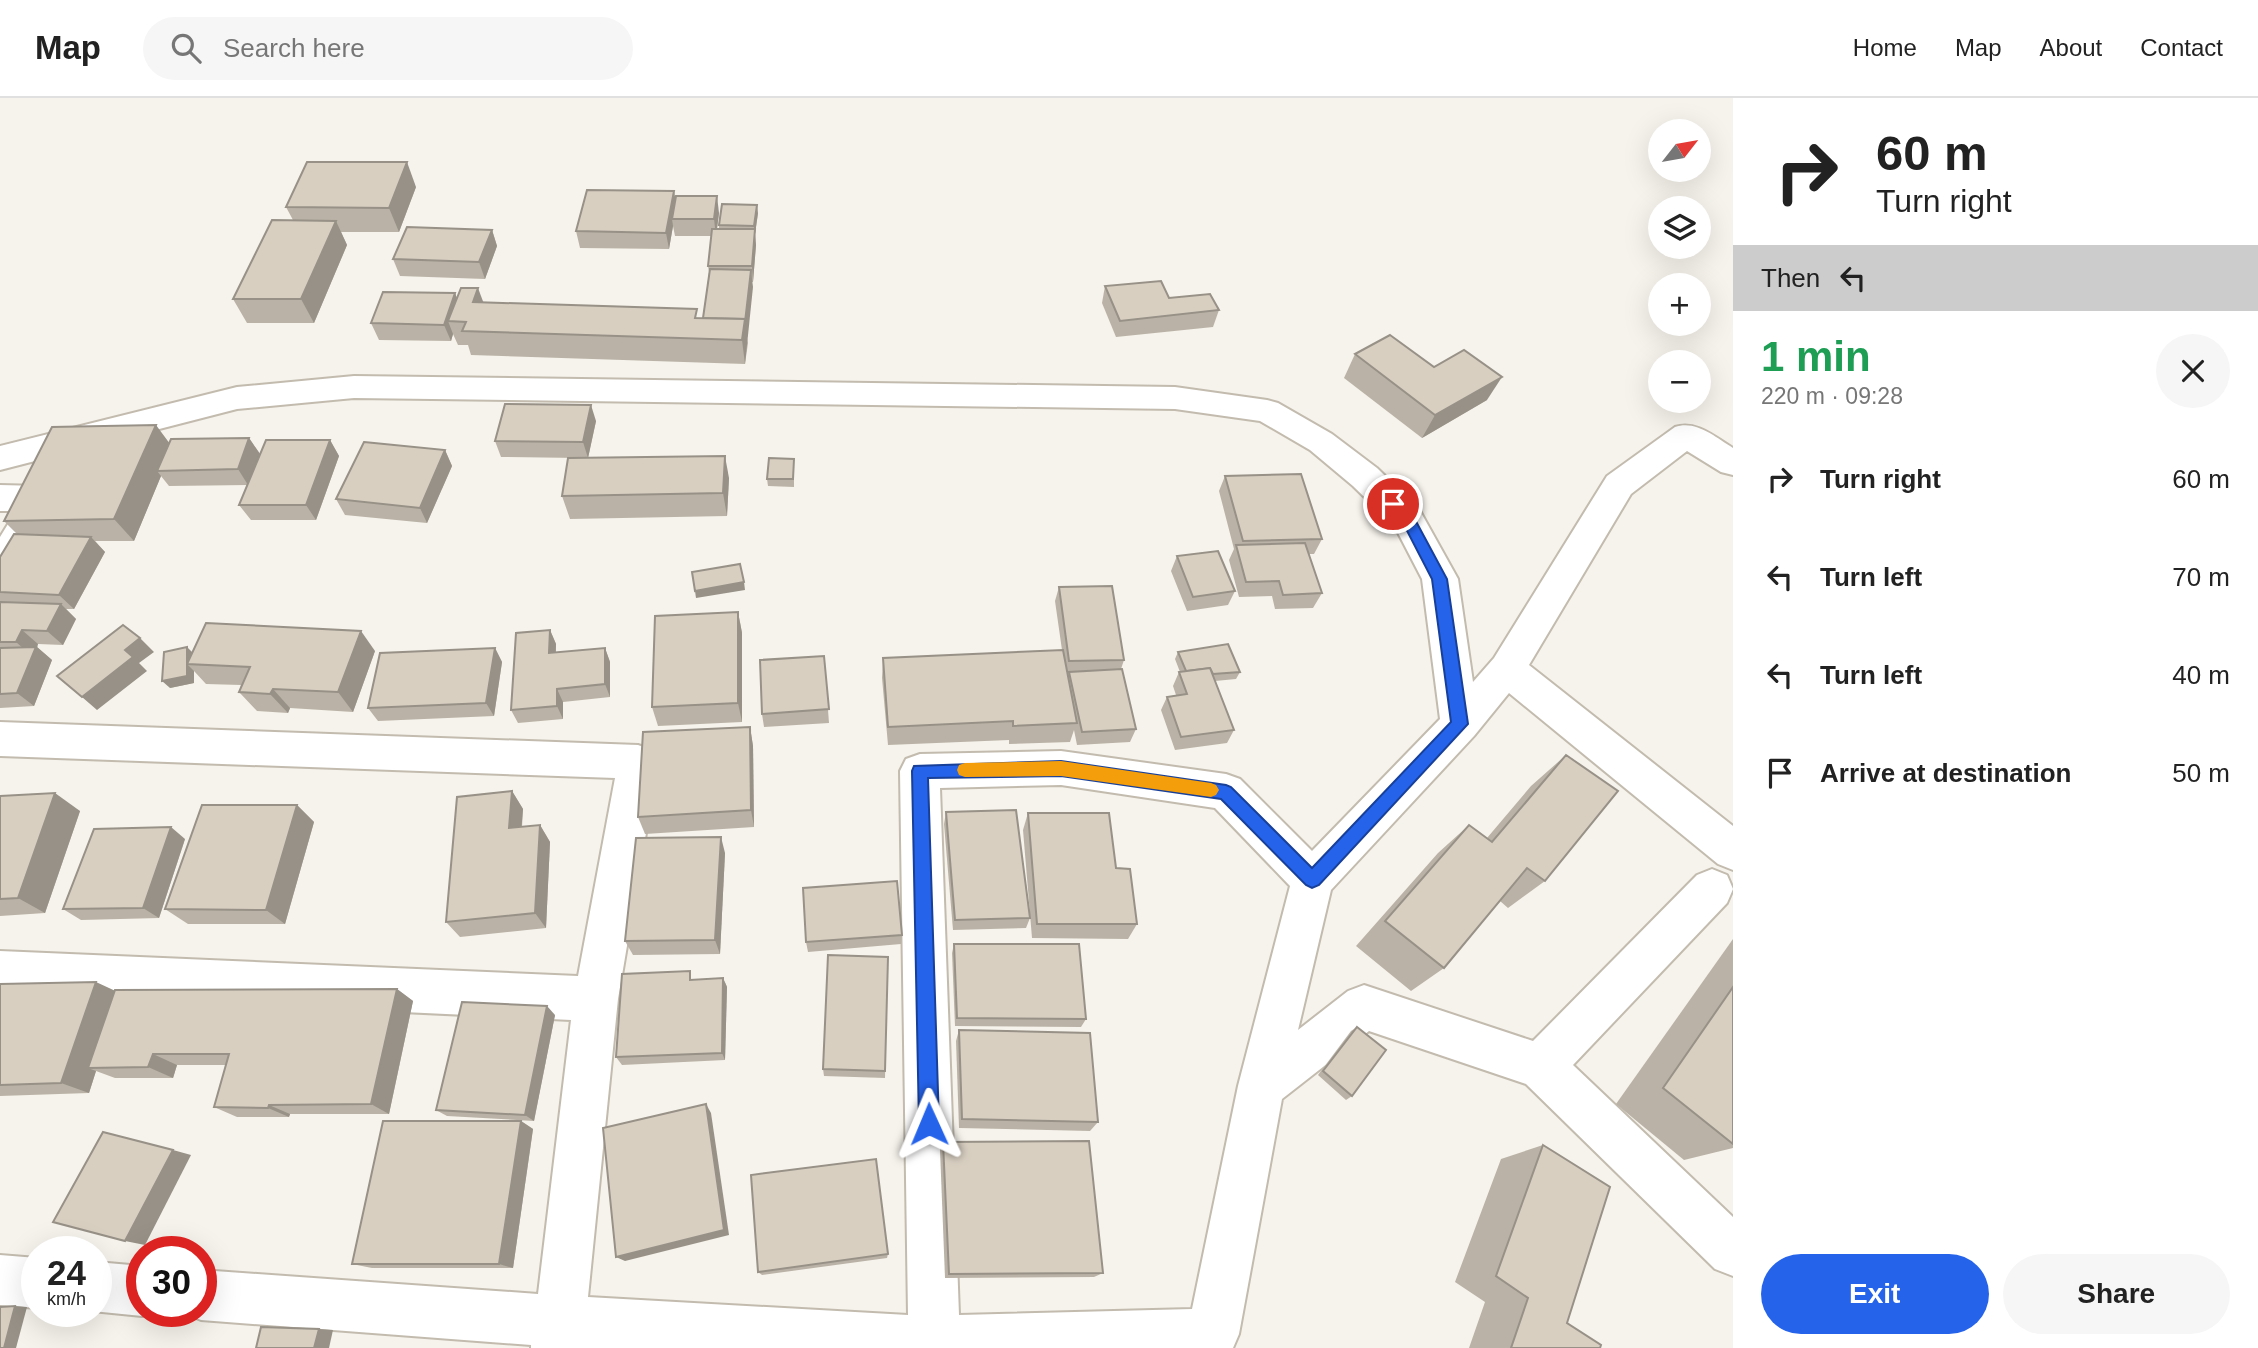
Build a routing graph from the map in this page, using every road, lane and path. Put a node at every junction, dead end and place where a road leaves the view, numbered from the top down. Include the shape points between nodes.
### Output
1 (0, 458) edge
2 (1733, 463) edge
3 (0, 498) edge
4 (0, 567) edge
5 (1507, 669) junction
6 (1460, 724) junction
7 (0, 739) edge
8 (1733, 851) edge
9 (1312, 880) junction
10 (1712, 889) dead end
11 (0, 972) edge
12 (596, 999) junction
13 (1540, 1066) junction
14 (1261, 1086) junction
15 (1733, 1251) edge
16 (0, 1280) edge
17 (21, 1282) edge
18 (217, 1297) edge
19 (559, 1334) edge
20 (1213, 1341) edge
21 (934, 1345) edge

1 - 6 street via 237,398 354,387 1175,398 1267,411 1321,442 1407,518 1440,579
2 - 5 street via 1686,435 1619,485
3 - 4 street via 41,499
5 - 6 street
5 - 8 street
6 - 9 street
7 - 12 street via 638,762
9 - 14 street
9 - 21 street via 1226,792 1061,768 920,771
10 - 13 street
11 - 12 street
12 - 19 street
13 - 14 street via 1364,1007
13 - 15 street
14 - 20 street
16 - 17 street
18 - 19 street
19 - 21 street
20 - 21 street

